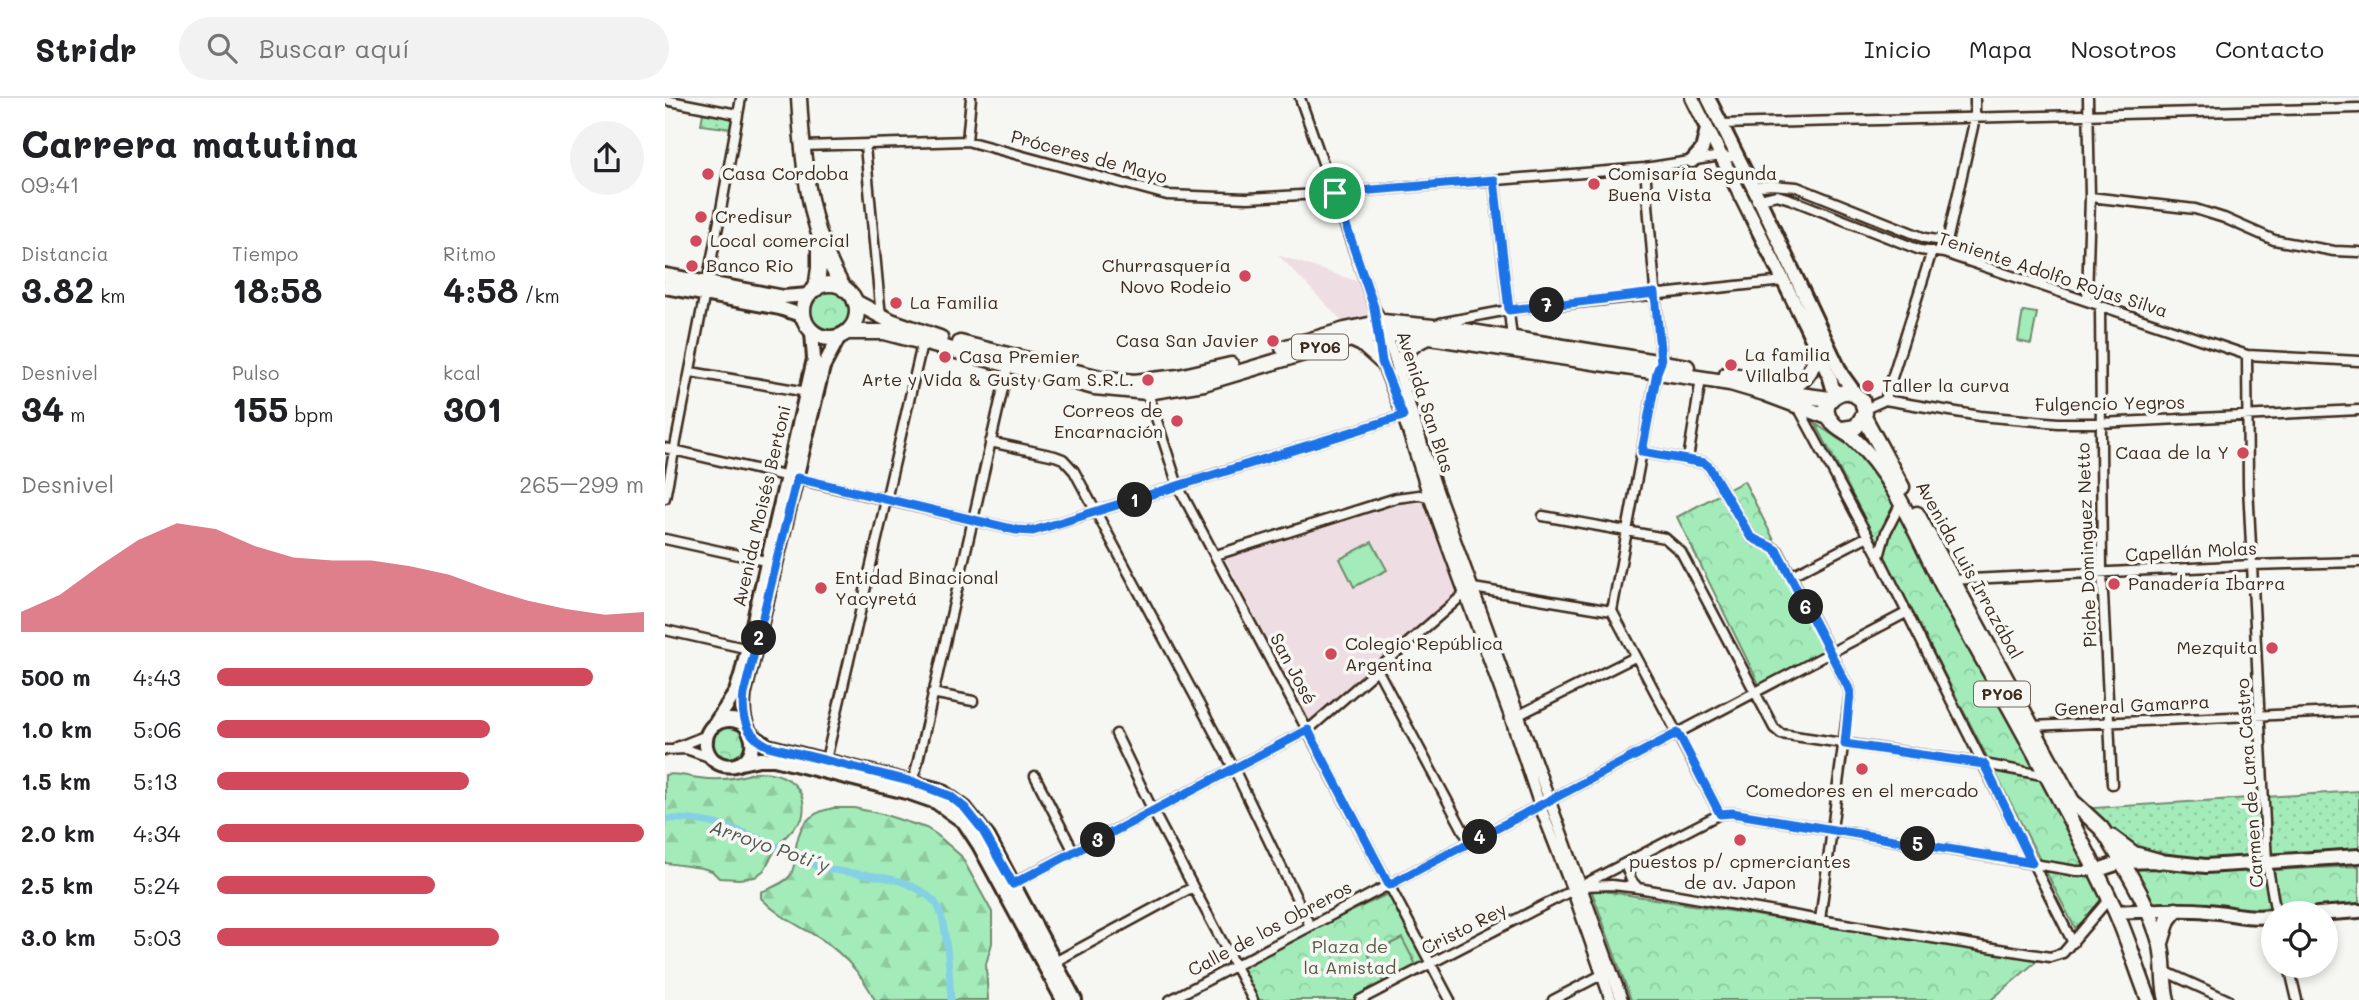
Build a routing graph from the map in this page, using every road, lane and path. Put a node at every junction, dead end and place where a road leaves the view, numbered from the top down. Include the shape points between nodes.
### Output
1 (741, 98) edge
2 (799, 98) edge
3 (971, 98) edge
4 (1300, 98) edge
5 (1692, 98) edge
6 (1708, 98) edge
7 (1975, 98) edge
8 (2088, 98) edge
9 (665, 100) edge
10 (2359, 108) edge
11 (737, 114) junction
12 (2088, 116) junction
13 (1975, 118) junction
14 (1721, 124) junction
15 (1707, 129) junction
16 (967, 141) junction
17 (803, 146) junction
18 (865, 146) junction
19 (1721, 156) junction
20 (1738, 158) junction
21 (1697, 160) junction
22 (1645, 168) junction
23 (1730, 174) junction
24 (1494, 180) junction
25 (1335, 193) junction
26 (1756, 193) junction
27 (2090, 197) junction
28 (1746, 206) junction
29 (819, 239) junction
30 (1947, 242) junction
31 (1932, 251) junction
32 (2359, 252) edge
33 (1944, 253) junction
34 (665, 275) edge
35 (1784, 281) junction
36 (665, 287) edge
37 (844, 289) junction
38 (706, 290) junction
39 (812, 292) junction
40 (1655, 293) junction
41 (2087, 300) junction
42 (855, 302) junction
43 (2100, 306) junction
44 (1509, 310) junction
45 (881, 317) junction
46 (809, 326) junction
47 (1381, 328) junction
48 (1428, 331) junction
49 (843, 334) junction
50 (923, 338) junction
51 (1512, 338) junction
52 (1351, 339) junction
53 (1816, 348) junction
54 (2247, 355) junction
55 (1009, 361) junction
56 (2359, 361) edge
57 (1382, 362) junction
58 (1659, 367) junction
59 (1399, 371) junction
60 (691, 372) junction
61 (1701, 379) junction
62 (1147, 387) junction
63 (1773, 387) junction
64 (807, 392) junction
65 (1855, 393) junction
66 (1832, 397) junction
67 (1885, 400) junction
68 (1798, 407) junction
69 (2359, 410) edge
70 (1864, 413) junction
71 (1407, 415) junction
72 (2248, 416) junction
73 (1828, 417) junction
74 (2100, 423) junction
75 (1843, 429) junction
76 (990, 442) junction
77 (665, 448) edge
78 (675, 451) junction
79 (1642, 452) junction
80 (1688, 459) junction
81 (792, 476) junction
82 (1178, 486) junction
83 (1429, 496) junction
84 (665, 498) edge
85 (886, 498) junction
86 (1441, 499) junction
87 (1901, 503) junction
88 (1097, 512) junction
89 (1543, 516) dead end
90 (972, 520) junction
91 (1627, 531) junction
92 (1868, 536) junction
93 (665, 539) edge
94 (1216, 555) junction
95 (1879, 557) junction
96 (2359, 562) edge
97 (772, 563) junction
98 (2252, 565) junction
99 (2102, 572) junction
100 (1790, 576) junction
101 (1947, 581) junction
102 (1469, 591) junction
103 (1612, 611) junction
104 (1906, 613) junction
105 (665, 630) edge
106 (751, 649) junction
107 (1831, 653) junction
108 (1635, 657) junction
109 (1378, 671) junction
110 (1756, 692) junction
111 (932, 693) junction
112 (973, 701) dead end
113 (2359, 711) edge
114 (2261, 716) junction
115 (1515, 717) junction
116 (2110, 723) junction
117 (2032, 726) junction
118 (711, 729) junction
119 (749, 730) junction
120 (1308, 730) junction
121 (1678, 733) junction
122 (1117, 734) dead end
123 (1845, 744) junction
124 (670, 750) edge
125 (711, 758) junction
126 (741, 763) junction
127 (1984, 764) junction
128 (825, 766) junction
129 (1234, 769) junction
130 (1035, 776) dead end
131 (2047, 776) junction
132 (2112, 783) dead end
133 (912, 787) junction
134 (1544, 803) junction
135 (1153, 811) junction
136 (1720, 814) junction
137 (2101, 828) junction
138 (1831, 830) junction
139 (1470, 842) junction
140 (1074, 852) junction
141 (2359, 856) edge
142 (2159, 861) junction
143 (2122, 862) junction
144 (2032, 863) junction
145 (2267, 863) junction
146 (1625, 864) junction
147 (2095, 871) junction
148 (1389, 885) junction
149 (1008, 886) junction
150 (1193, 887) junction
151 (1577, 888) junction
152 (1638, 888) junction
153 (2273, 901) edge
154 (2112, 906) junction
155 (2176, 910) junction
156 (2147, 911) junction
157 (2359, 911) edge
158 (2338, 912) edge
159 (2261, 916) edge
160 (1820, 920) junction
161 (1310, 926) junction
162 (2073, 943) junction
163 (2160, 945) junction
164 (1431, 964) junction
165 (1049, 965) junction
166 (1235, 966) junction
167 (2163, 970) junction
168 (1606, 973) junction
169 (2291, 978) edge
170 (1063, 1000) edge
171 (1075, 1000) edge
172 (1170, 1000) edge
173 (1253, 1000) edge
174 (1360, 1000) edge
175 (1450, 1000) edge
176 (1553, 1000) edge
177 (1611, 1000) edge
178 (1622, 1000) edge
179 (2149, 1000) edge
180 (2167, 1000) edge
181 (2228, 1000) edge
182 (2297, 1000) edge

1 - 11 street
2 - 17 highway, PY06
3 - 16 street
4 - 25 street, Avenida San Blas
5 - 15 main road
6 - 14 main road, Avenida Luis Irrazábal
7 - 13 street
8 - 12 street
9 - 11 street
10 - 12 street
11 - 38 street
12 - 13 street
12 - 27 street
13 - 14 street
13 - 30 street
14 - 20 main road, Avenida Luis Irrazábal
15 - 19 main road
15 - 21 main road
16 - 18 street, Próceres de Mayo
16 - 25 street, Próceres de Mayo via 1167,195 1248,198
17 - 18 street, Próceres de Mayo
17 - 29 highway, PY06
18 - 45 street
19 - 20 street, Próceres de Mayo
19 - 21 street, Próceres de Mayo
19 - 23 main road
20 - 26 main road, Avenida Luis Irrazábal
21 - 22 street, Próceres de Mayo
21 - 23 street
22 - 24 street, Próceres de Mayo
22 - 40 street
23 - 28 main road
24 - 25 street, Próceres de Mayo
24 - 44 street
25 - 47 street, Avenida San Blas
26 - 28 street, Teniente Adolfo Rojas Silva
26 - 30 street, Teniente Adolfo Rojas Silva via 1771,185 1797,187
26 - 31 street, Teniente Adolfo Rojas Silva via 1790,199
26 - 65 main road, Avenida Luis Irrazábal via 1842,375
27 - 32 street via 2195,209 2274,240
27 - 41 street
28 - 35 main road
29 - 37 highway, PY06
29 - 39 highway, PY06 via 819,268
30 - 33 street
31 - 33 street, Teniente Adolfo Rojas Silva
31 - 67 street
33 - 41 street, Teniente Adolfo Rojas Silva
34 - 38 main road
35 - 40 street
35 - 53 main road
36 - 38 main road
37 - 39 highway via 832,285
37 - 42 highway, PY06
38 - 39 main road via 783,298
38 - 46 main road via 790,311
38 - 60 street
39 - 46 highway, PY06 via 803,309
40 - 44 street
40 - 58 street
41 - 43 street, Teniente Adolfo Rojas Silva
42 - 45 highway, PY06
42 - 49 highway via 856,320
43 - 54 street, Teniente Adolfo Rojas Silva
43 - 74 street, Piche Dominguez Netto
44 - 48 street
44 - 51 street
45 - 50 highway, PY06
46 - 49 highway, PY06 via 825,338
46 - 64 main road, Avenida Moisés Bertoni via 815,351
47 - 48 highway, PY06
47 - 52 highway, PY06
47 - 57 street, Avenida San Blas
47 - 59 street, Avenida San Blas
47 - 62 highway, PY06 via 1322,336
48 - 51 highway, PY06
48 - 58 highway, PY06
48 - 59 highway via 1406,351
49 - 50 highway, PY06 via 876,331
49 - 81 main road, Avenida Moisés Bertoni via 823,367
50 - 55 highway, PY06
50 - 85 street
51 - 58 highway, PY06
52 - 57 highway
52 - 62 highway, PY06 via 1204,383
53 - 63 highway via 1811,370 1801,382
53 - 66 main road via 1831,378
54 - 56 street, Teniente Adolfo Rojas Silva
54 - 72 street, Carmen de Lara Castro
55 - 62 highway, PY06
55 - 76 street
57 - 71 street, Avenida San Blas
58 - 61 highway, PY06
58 - 63 highway, PY06 via 1748,378
58 - 79 street
59 - 71 street, Avenida San Blas
60 - 64 street
60 - 78 street
61 - 68 highway, PY06 via 1742,387
61 - 80 street
62 - 82 street, San José
63 - 66 highway, PY06 via 1800,396
64 - 81 main road, Avenida Moisés Bertoni
65 - 66 highway, PY06 via 1842,391
65 - 70 highway, Avenida Luis Irrazábal / PY06 via 1862,400
66 - 73 highway
67 - 70 street
67 - 74 street, Fulgencio Yegros via 1980,416
68 - 73 highway, PY06
68 - 92 street
69 - 72 street, Fulgencio Yegros
70 - 75 highway via 1856,426
70 - 101 highway, Avenida Luis Irrazábal / PY06
71 - 82 street
71 - 83 street, Avenida San Blas
71 - 86 street, Avenida San Blas
72 - 74 street, Fulgencio Yegros
72 - 98 street, Carmen de Lara Castro
73 - 75 highway, Avenida Luis Irrazábal / PY06
74 - 99 street, Piche Dominguez Netto
75 - 87 highway, Avenida Luis Irrazábal / PY06 via 1876,463
76 - 88 street via 1063,458
76 - 90 street
77 - 78 street
78 - 81 street
78 - 84 street
79 - 80 street
79 - 91 street
80 - 100 street via 1709,467 1750,536 1777,551
81 - 85 street
81 - 97 main road, Avenida Moisés Bertoni
82 - 88 street
82 - 94 street, San José
83 - 86 street
83 - 94 street via 1396,498
83 - 102 street, Avenida San Blas
85 - 90 street
85 - 128 street
86 - 102 street, Avenida San Blas
87 - 95 street
87 - 101 highway, Avenida Luis Irrazábal / PY06
88 - 90 street via 1033,531
88 - 129 street
89 - 91 street
90 - 111 street
91 - 103 street
91 - 110 street via 1665,538 1681,552
92 - 95 street
92 - 100 street
93 - 97 street
94 - 120 street, San José
95 - 104 street
96 - 98 street, Capellán Molas
97 - 106 main road, Avenida Moisés Bertoni
98 - 99 street, Capellán Molas
98 - 114 street, Carmen de Lara Castro
99 - 101 street, Capellán Molas
99 - 116 street, Piche Dominguez Netto
100 - 107 street
101 - 117 highway, Avenida Luis Irrazábal / PY06
101 - 131 highway, Avenida Luis Irrazábal / PY06
102 - 103 street
102 - 109 street
102 - 115 street, Avenida San Blas
103 - 108 street
104 - 107 street, Calle de los Obreros
104 - 127 street
105 - 106 street
106 - 118 main road, Avenida Moisés Bertoni via 736,692
106 - 119 main road, Avenida Moisés Bertoni via 743,701
107 - 110 street, Calle de los Obreros
107 - 123 street via 1850,693
108 - 115 street
108 - 121 street
109 - 120 street
109 - 139 street
110 - 121 street, Calle de los Obreros
110 - 123 street via 1781,734
111 - 112 street
111 - 133 street
113 - 114 street, General Gamarra
114 - 116 street, General Gamarra
114 - 145 street, Carmen de Lara Castro
115 - 134 street, Avenida San Blas
116 - 117 street, General Gamarra
116 - 132 street, Piche Dominguez Netto
117 - 137 highway, Avenida Luis Irrazábal / PY06 via 2072,802
118 - 119 main road via 722,720 735,719
118 - 124 street
118 - 125 main road via 707,751
119 - 126 main road, Avenida Moisés Bertoni via 753,747
119 - 128 main road via 768,746
120 - 129 street
120 - 148 street, San José
121 - 134 street, Calle de los Obreros
121 - 136 street
122 - 135 street
123 - 127 street
123 - 138 street
124 - 125 street via 698,751
125 - 126 main road via 722,765
126 - 128 main road via 767,758
127 - 131 street
127 - 144 street
128 - 133 main road
129 - 135 street
129 - 161 street
130 - 140 street
131 - 147 highway, Avenida Luis Irrazábal / PY06
133 - 149 main road via 964,822
134 - 139 street, Calle de los Obreros
134 - 151 street, Avenida San Blas
135 - 140 street
135 - 150 street
136 - 138 street
136 - 146 street, Cristo Rey
137 - 142 highway via 2134,854
137 - 143 highway, Avenida Luis Irrazábal / PY06
138 - 144 street
138 - 160 street
139 - 148 street, Calle de los Obreros
140 - 149 street
141 - 145 main road
142 - 143 main road
142 - 145 main road via 2206,866
143 - 147 main road
143 - 156 highway, Avenida Luis Irrazábal / PY06
144 - 147 street
144 - 162 street
145 - 153 street, Carmen de Lara Castro
146 - 151 street, Cristo Rey
146 - 152 street
147 - 154 highway, Avenida Luis Irrazábal / PY06
148 - 161 street, Calle de los Obreros
148 - 164 street, San José
149 - 165 main road
150 - 165 street
150 - 166 street
151 - 152 street
151 - 164 street, Cristo Rey
151 - 168 street, Avenida San Blas
152 - 160 street
154 - 156 main road
154 - 162 street
154 - 179 highway, Avenida Luis Irrazábal / PY06
155 - 156 main road
155 - 159 main road
155 - 163 highway
156 - 163 highway, Avenida Luis Irrazábal / PY06
157 - 158 main road
160 - 162 street via 2050,957
161 - 166 street, Calle de los Obreros
163 - 167 highway, Avenida Luis Irrazábal / PY06
164 - 174 street, Cristo Rey
164 - 175 street, San José
165 - 170 main road
165 - 171 main road
166 - 172 street, Calle de los Obreros
166 - 173 street
167 - 180 highway, Avenida Luis Irrazábal / PY06
167 - 181 street
168 - 176 street
168 - 177 street, Avenida San Blas
168 - 178 street, Avenida San Blas
169 - 182 street

